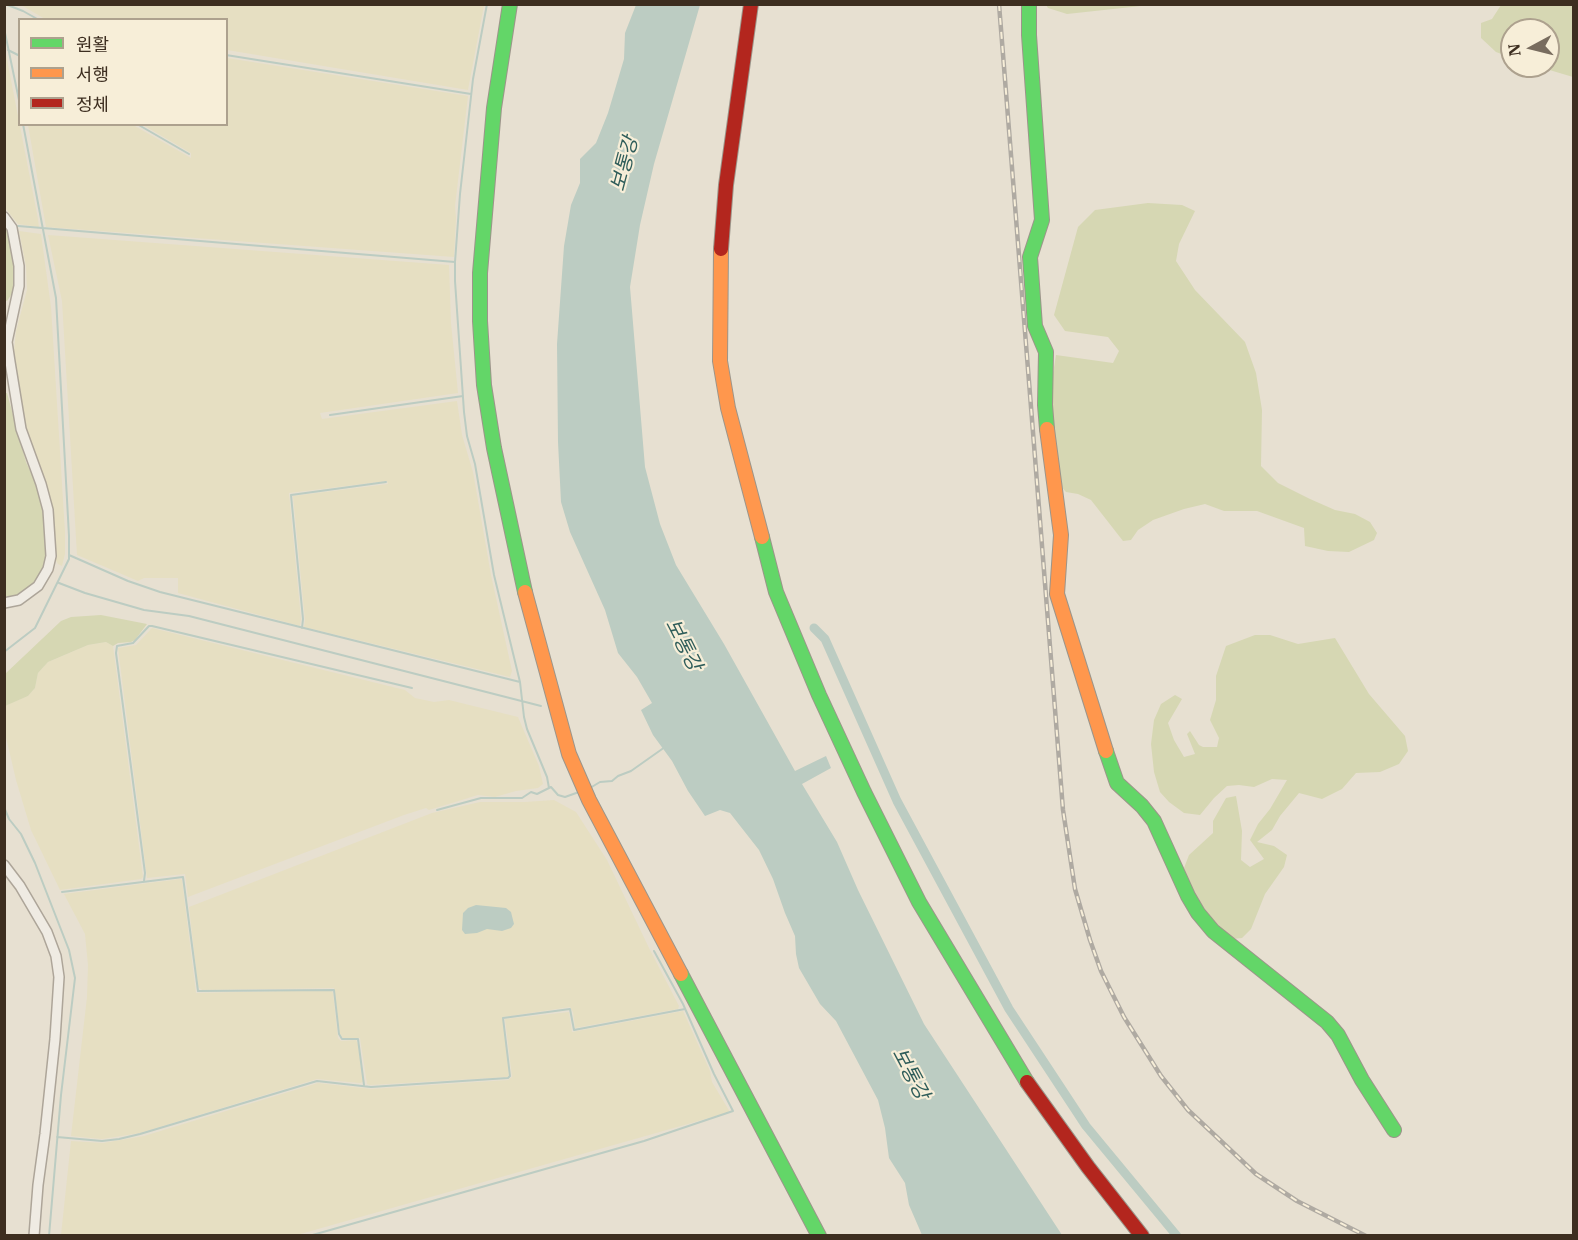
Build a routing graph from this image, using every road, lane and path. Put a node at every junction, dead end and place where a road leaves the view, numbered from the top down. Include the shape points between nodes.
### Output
1 (510, 4) edge
2 (751, 4) edge
3 (1029, 4) edge
4 (4, 217) edge
5 (4, 603) edge
6 (4, 866) edge
7 (1394, 1130) dead end
8 (34, 1236) edge
9 (819, 1236) edge
10 (1142, 1236) edge

1 - 9 street via 494,108 480,273 480,321 484,385 494,448 527,604 569,754 589,800
2 - 10 street via 726,185 720,255 720,361 728,408 776,592 819,695 919,902 1016,1066
3 - 7 street via 1042,220 1030,257 1035,326 1046,351 1048,455 1061,535 1057,594 1112,771 1117,783 1154,820 1198,913 1226,942 1327,1022
4 - 5 street via 12,228 19,266 19,286 7,342 21,429 48,510 51,547 48,569 38,586 19,600
6 - 8 street via 47,932 59,977

